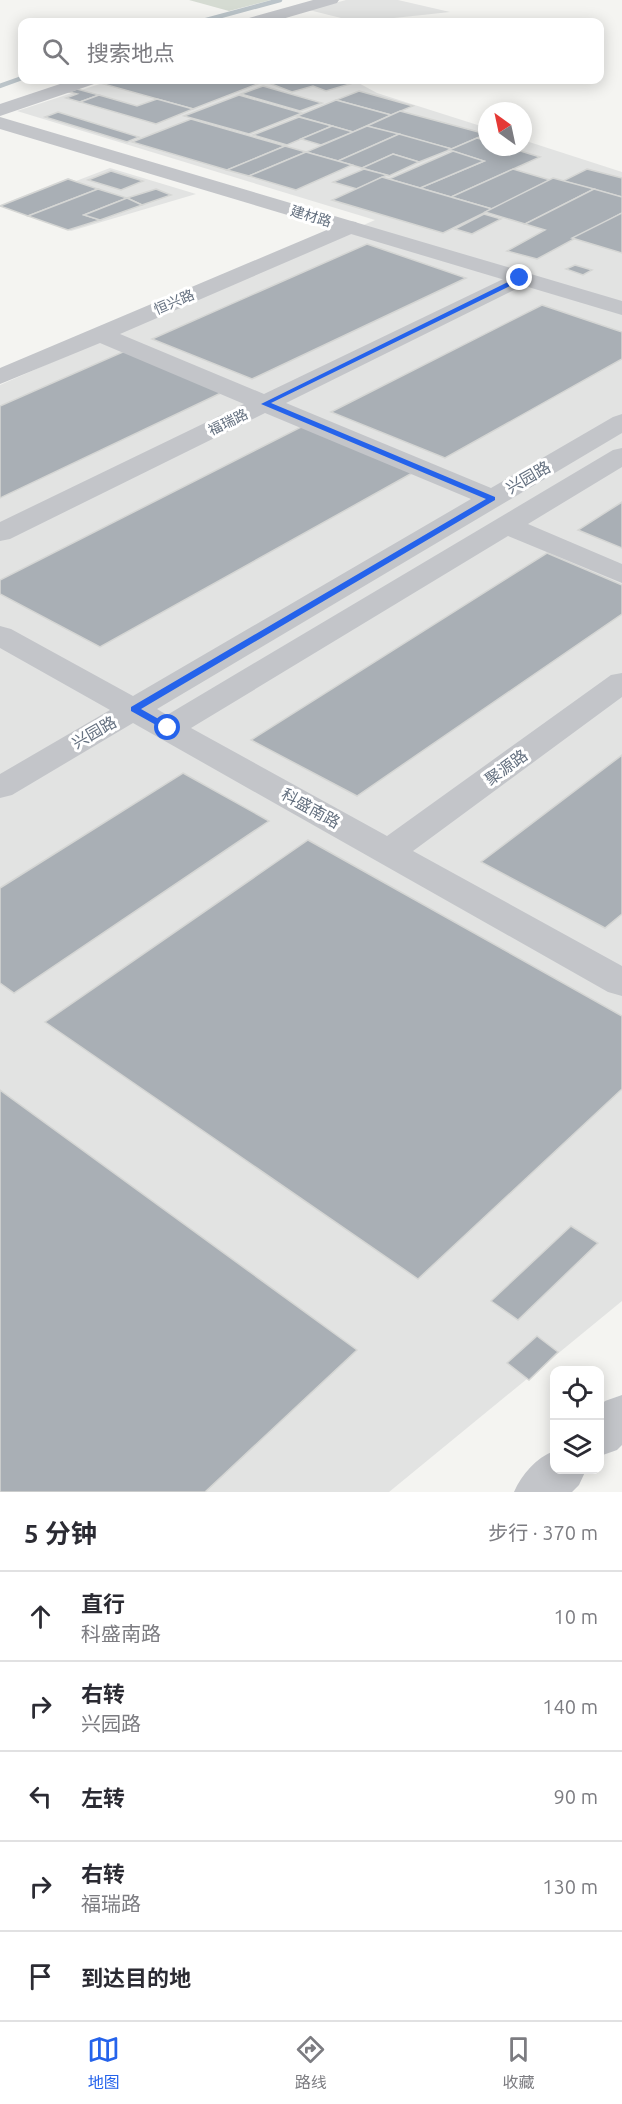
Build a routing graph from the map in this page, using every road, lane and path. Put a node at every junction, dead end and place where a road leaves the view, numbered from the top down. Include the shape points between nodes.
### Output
1 (331, 0) edge
2 (269, 18) edge
3 (76, 84) edge
4 (0, 110) edge
5 (0, 123) edge
6 (348, 227) junction
7 (520, 278) junction
8 (622, 308) edge
9 (99, 334) junction
10 (0, 377) edge
11 (265, 404) junction
12 (622, 422) edge
13 (622, 456) edge
14 (492, 498) junction
15 (505, 525) junction
16 (0, 533) edge
17 (622, 574) edge
18 (0, 635) edge
19 (622, 682) edge
20 (134, 709) junction
21 (168, 728) junction
22 (0, 788) edge
23 (389, 852) junction
24 (622, 983) edge
25 (622, 1415) edge
26 (604, 1431) edge
27 (558, 1474) edge
28 (539, 1492) edge

1 - 2 street
3 - 4 street
5 - 6 street, 建材路
6 - 7 street, 建材路
6 - 9 street, 恒兴路
7 - 8 street, 建材路
7 - 11 street, 福瑞路
9 - 10 street, 恒兴路
9 - 11 street
11 - 14 street
11 - 16 street, 福瑞路
12 - 14 street, 兴园路
13 - 15 street
14 - 20 street, 兴园路
15 - 17 street
15 - 21 street
18 - 20 street, 科盛南路
19 - 23 street, 聚源路
20 - 21 street, 科盛南路
20 - 22 street, 兴园路
21 - 23 street, 科盛南路
23 - 24 street, 科盛南路
25 - 26 street
27 - 28 street

